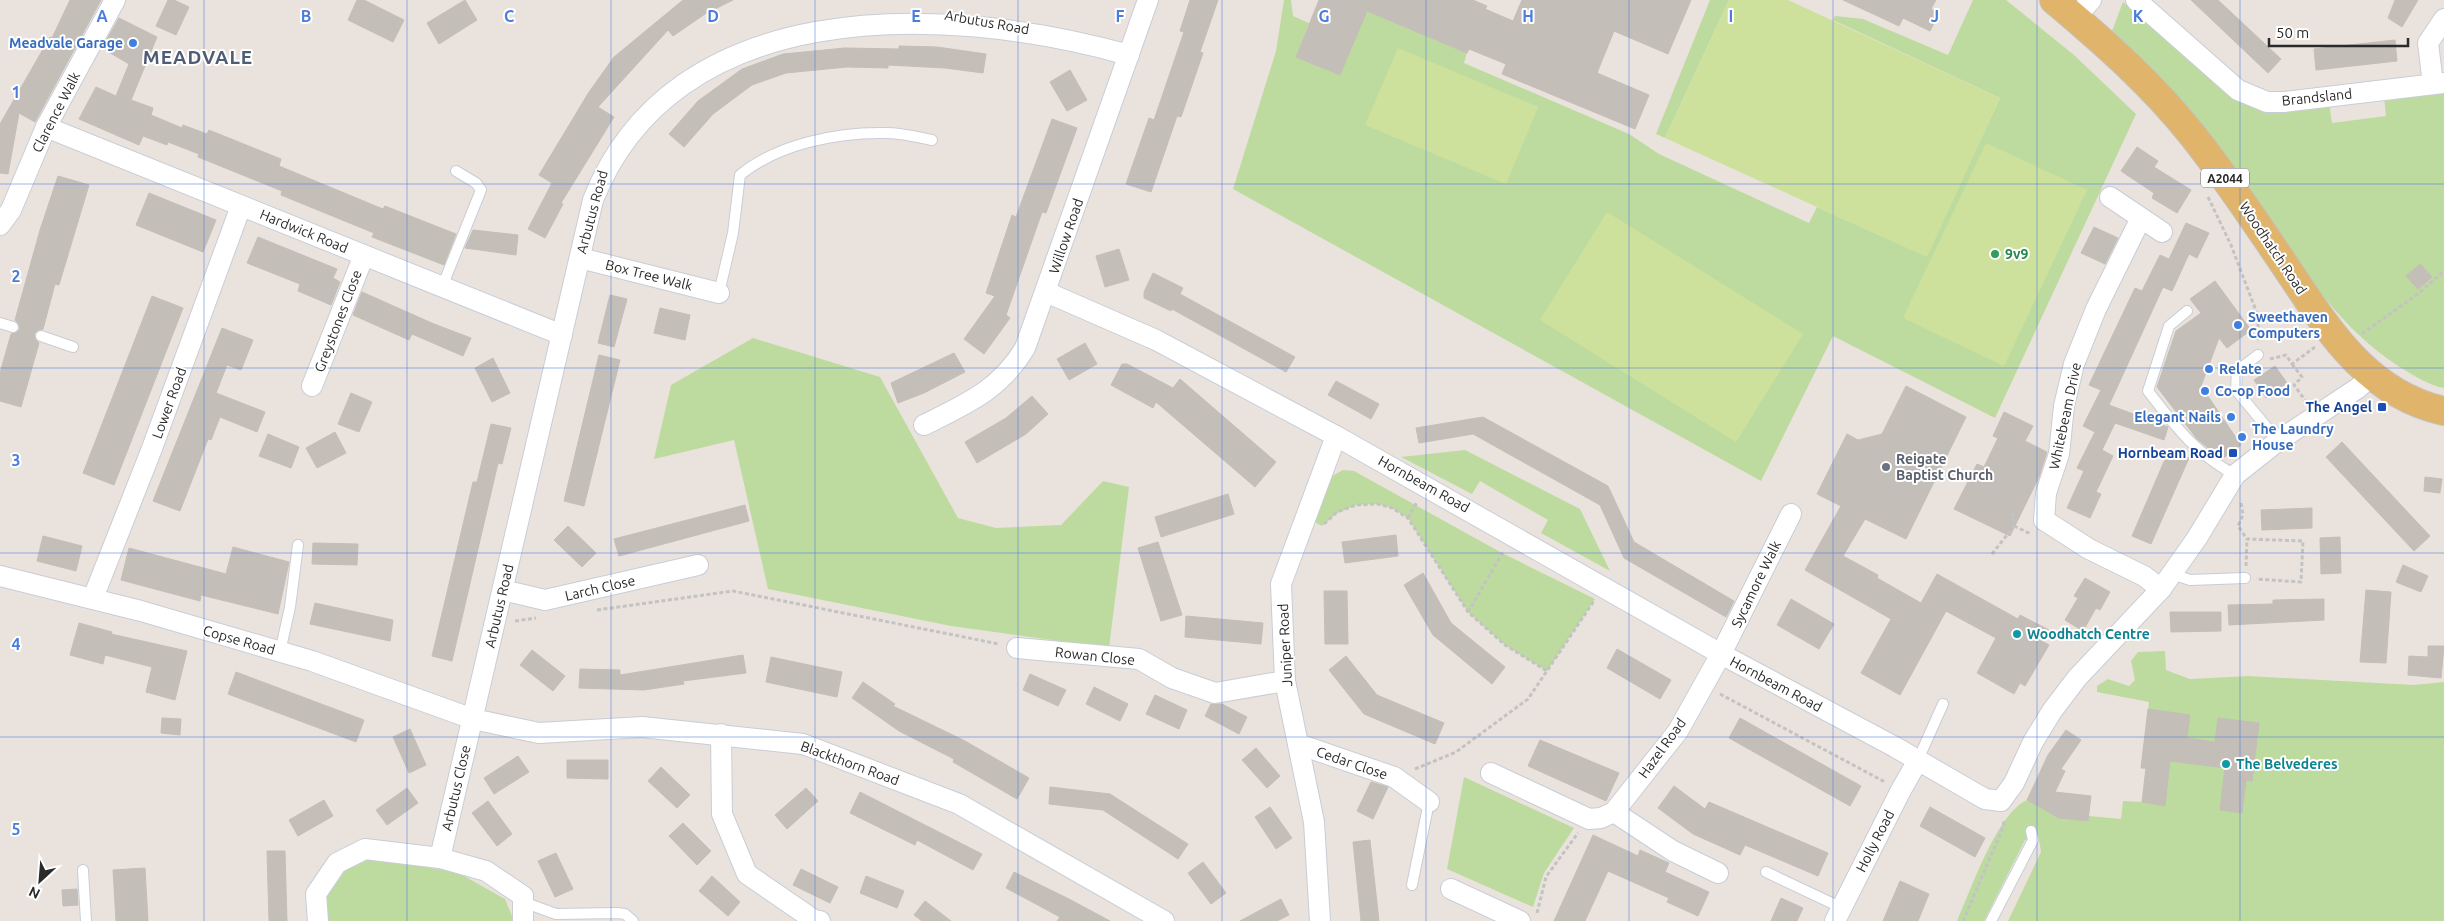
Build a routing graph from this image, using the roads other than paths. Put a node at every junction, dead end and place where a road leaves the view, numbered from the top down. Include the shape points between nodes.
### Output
1 (115, 0) edge
2 (1148, 0) edge
3 (2054, 0) edge
4 (2136, 0) edge
5 (846, 9) dead end
6 (2083, 9) edge
7 (2444, 19) edge
8 (1129, 55) junction
9 (686, 61) dead end
10 (2438, 84) edge
11 (46, 127) junction
12 (932, 140) dead end
13 (456, 171) dead end
14 (2110, 197) dead end
15 (241, 206) junction
16 (2141, 218) junction
17 (0, 224) edge
18 (2162, 232) dead end
19 (364, 255) junction
20 (580, 258) junction
21 (442, 287) junction
22 (1046, 292) junction
23 (719, 293) joint
24 (2187, 311) dead end
25 (0, 323) edge
26 (13, 327) dead end
27 (562, 335) junction
28 (41, 336) dead end
29 (73, 347) dead end
30 (2258, 355) road end
31 (2372, 375) junction
32 (312, 386) dead end
33 (2444, 411) edge
34 (924, 425) dead end
35 (1336, 436) junction
36 (2278, 442) junction
37 (2235, 474) junction
38 (1791, 514) dead end
39 (298, 545) dead end
40 (698, 565) dead end
41 (0, 576) edge
42 (2245, 578) road end
43 (2167, 581) junction
44 (502, 590) junction
45 (93, 598) junction
46 (1017, 648) road end
47 (280, 652) junction
48 (1721, 654) junction
49 (1285, 681) junction
50 (1943, 704) dead end
51 (472, 719) junction
52 (721, 734) junction
53 (1298, 744) junction
54 (1917, 762) junction
55 (1491, 773) dead end
56 (1429, 802) joint
57 (1614, 812) junction
58 (2031, 831) dead end
59 (440, 858) junction
60 (82, 870) dead end
61 (1766, 872) dead end
62 (1718, 873) dead end
63 (1412, 885) dead end
64 (1451, 889) dead end
65 (523, 912) edge
66 (1838, 914) edge
67 (86, 921) edge
68 (318, 921) edge
69 (633, 921) edge
70 (820, 921) edge
71 (1164, 921) edge
72 (1320, 921) edge
73 (1520, 921) edge
74 (1991, 921) edge

1 - 11 street, Clarence Walk
2 - 8 street, Willow Road
3 - 6 main road, Woodhatch Road / A2044
4 - 10 street, Brandsland via 2238,90 2259,99 2284,102
5 - 8 street, Arbutus Road via 925,12 992,21
6 - 31 main road, Woodhatch Road / A2044 via 2099,37 2152,89 2193,136 2233,189 2322,323 2350,357
7 - 10 street via 2428,43
8 - 22 street, Willow Road
9 - 20 street, Arbutus Road via 641,105 612,150 593,200
11 - 15 street, Hardwick Road
11 - 17 street, Clarence Walk via 11,210
12 - 23 lane via 887,133 839,136 786,150 752,165 740,175 733,233
13 - 21 lane via 476,183 481,190
14 - 16 street
15 - 19 street, Hardwick Road
15 - 45 street, Lower Road
16 - 18 street
16 - 43 street, Whitebeam Drive via 2096,309 2074,364 2064,406 2059,454 2046,493 2044,520 2069,537 2144,576
19 - 21 street, Hardwick Road
19 - 32 street, Greystones Close
20 - 23 street, Box Tree Walk
20 - 27 street, Arbutus Road
21 - 27 street, Hardwick Road
22 - 34 street, Willow Road via 1025,348 1010,371 986,392
22 - 35 street, Hornbeam Road via 1156,340
24 - 37 lane via 2169,326 2148,391 2186,439 2215,464
25 - 26 lane
27 - 44 street, Arbutus Road
28 - 29 lane
30 - 36 lane via 2237,371 2236,390
31 - 33 main road, Woodhatch Road / A2044 via 2410,399
31 - 36 street
35 - 48 street, Hornbeam Road
35 - 49 street, Juniper Road via 1281,584
36 - 37 street
37 - 43 street
38 - 48 street, Sycamore Walk
39 - 47 lane
40 - 44 street, Larch Close via 545,600
41 - 45 street, Copse Road
42 - 43 lane
43 - 54 street, Hornbeam Road via 2077,678 2033,742 2014,783 2001,801 1985,800
44 - 51 street, Arbutus Road
45 - 47 street, Copse Road
46 - 49 street, Rowan Close via 1139,659 1172,678 1215,693
47 - 51 street, Copse Road
48 - 54 street, Hornbeam Road via 1895,747
48 - 57 street, Hazel Road via 1678,731
49 - 53 street, Juniper Road
50 - 54 lane
51 - 52 street, Blackthorn Road via 540,733 642,727
51 - 59 street, Arbutus Close
52 - 70 street via 722,814 747,874
52 - 71 street, Blackthorn Road via 803,744 959,804
53 - 56 street, Cedar Close via 1394,777
53 - 72 street, Juniper Road via 1314,822
54 - 66 street, Holly Road
55 - 57 street via 1588,819 1602,818
56 - 63 lane
57 - 62 street via 1673,851
58 - 74 lane via 2032,840
59 - 65 street via 486,871 523,896
59 - 68 street via 365,849 337,863 316,894
60 - 67 lane
61 - 66 lane
64 - 73 street
65 - 69 lane via 617,913 625,914

